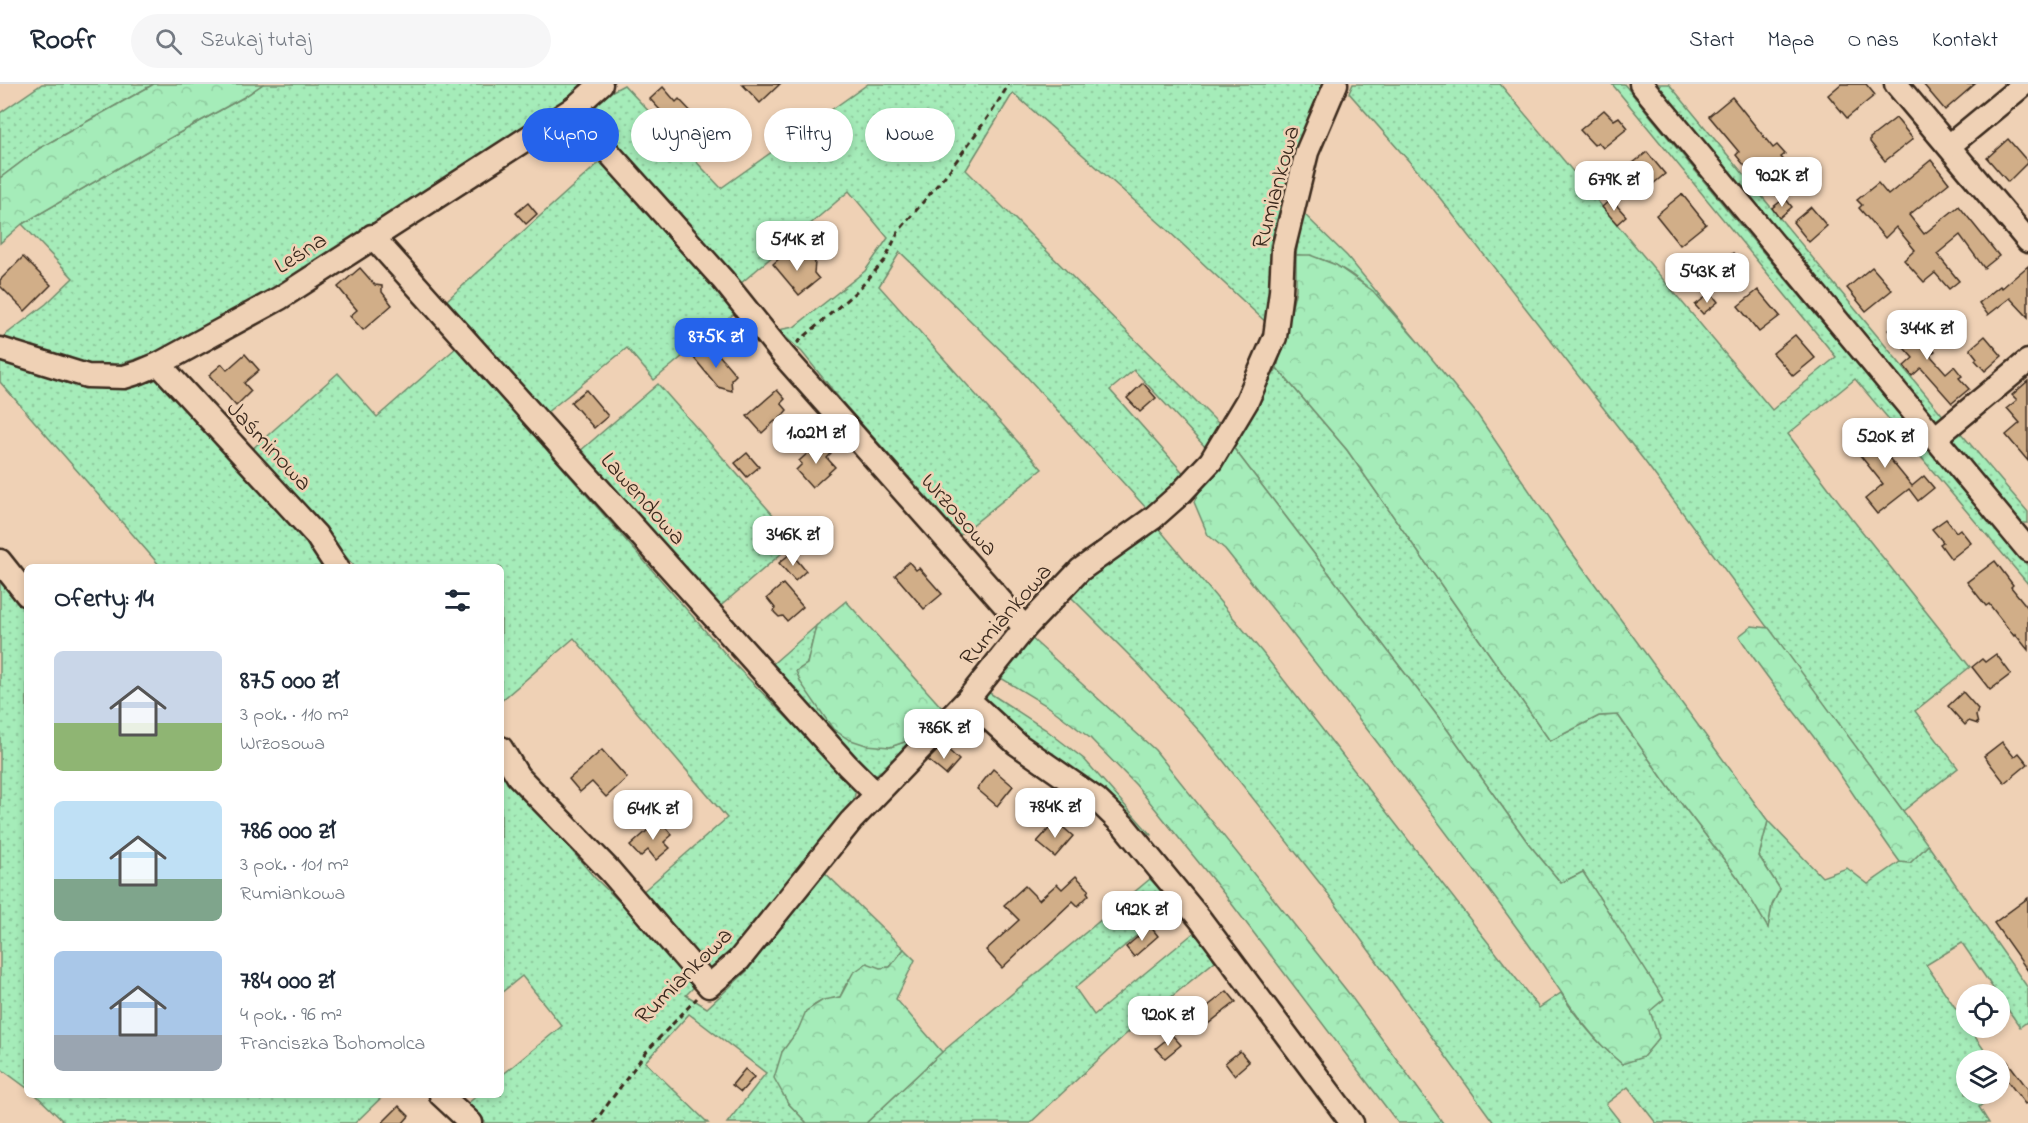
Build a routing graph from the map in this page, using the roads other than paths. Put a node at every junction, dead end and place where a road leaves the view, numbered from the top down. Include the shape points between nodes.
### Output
1 (601, 84) edge
2 (1336, 84) edge
3 (1641, 84) edge
4 (1896, 84) edge
5 (2024, 84) edge
6 (574, 108) edge
7 (522, 141) edge
8 (1949, 146) junction
9 (618, 162) edge
10 (372, 236) junction
11 (2028, 241) edge
12 (0, 349) edge
13 (2028, 361) edge
14 (159, 364) junction
15 (1935, 438) junction
16 (2026, 541) edge
17 (0, 561) edge
18 (335, 564) edge
19 (24, 591) edge
20 (1025, 628) junction
21 (968, 699) junction
22 (504, 753) edge
23 (876, 794) junction
24 (444, 1098) edge
25 (471, 1123) edge
26 (1352, 1123) edge

1 - 6 street, Leśna
2 - 20 street, Rumiankowa via 1307,152 1283,250 1275,337 1247,401 1210,461 1180,494 1080,570
3 - 15 street
4 - 8 street
5 - 8 street
7 - 10 street, Leśna
8 - 11 street
9 - 20 street, Wrzosowa
10 - 14 street, Leśna via 280,298
10 - 23 street, Lawendowa
12 - 14 street, Leśna via 87,376 124,377
13 - 15 street
14 - 18 street, Jaśminowa via 316,534
15 - 16 street
17 - 19 street
20 - 21 street, Rumiankowa
21 - 23 street, Rumiankowa
21 - 26 street via 1017,744 1096,799 1124,826 1200,919
22 - 23 street, Rumiankowa via 518,776 610,872 709,986 739,960
24 - 25 street

